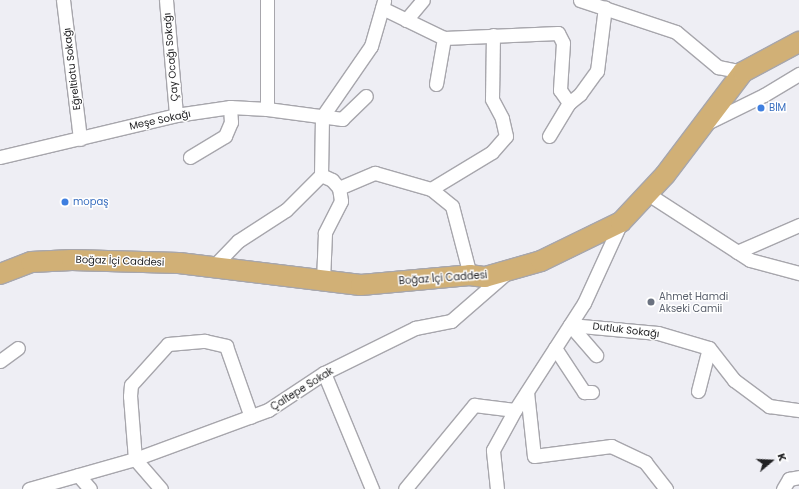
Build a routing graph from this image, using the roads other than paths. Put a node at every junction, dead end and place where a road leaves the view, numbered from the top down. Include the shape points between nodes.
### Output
1 (63, 0) edge
2 (166, 0) edge
3 (267, 0) edge
4 (423, 0) edge
5 (580, 0) edge
6 (383, 4) edge
7 (606, 7) junction
8 (406, 20) junction
9 (493, 35) junction
10 (444, 38) junction
11 (799, 42) edge
12 (743, 72) junction
13 (799, 74) edge
14 (436, 84) dead end
15 (366, 96) dead end
16 (569, 103) junction
17 (230, 107) junction
18 (268, 109) junction
19 (176, 115) junction
20 (322, 117) junction
21 (702, 126) junction
22 (549, 136) dead end
23 (80, 139) junction
24 (0, 157) edge
25 (190, 157) dead end
26 (321, 175) junction
27 (339, 188) junction
28 (431, 189) junction
29 (648, 194) junction
30 (621, 222) junction
31 (799, 225) edge
32 (737, 252) junction
33 (213, 267) junction
34 (510, 270) junction
35 (799, 273) edge
36 (0, 274) edge
37 (470, 275) junction
38 (323, 280) junction
39 (570, 325) junction
40 (18, 348) dead end
41 (555, 348) junction
42 (709, 348) junction
43 (596, 355) dead end
44 (0, 361) edge
45 (324, 373) junction
46 (698, 391) dead end
47 (527, 392) junction
48 (592, 392) dead end
49 (515, 410) junction
50 (799, 410) edge
51 (251, 417) junction
52 (135, 459) junction
53 (78, 475) junction
54 (799, 477) edge
55 (29, 489) edge
56 (90, 489) edge
57 (161, 489) edge
58 (372, 489) edge
59 (405, 489) edge
60 (497, 489) edge
61 (666, 489) edge
62 (783, 489) edge

1 - 23 street, Eğreltiotu Sokağı
2 - 19 street, Çay Ocağı Sokağı
3 - 18 street
4 - 8 street
5 - 7 street
6 - 8 street
6 - 20 street via 371,46
7 - 12 street via 676,32 718,68
7 - 16 street via 597,71 580,94
8 - 10 street
9 - 10 street
9 - 16 street via 558,33 563,43 560,90
9 - 28 street via 492,99 502,118 506,136 492,152
10 - 14 street
11 - 12 main road, Boğaz İçi Caddesi
12 - 21 main road, Boğaz İçi Caddesi
13 - 21 street
15 - 20 street, Meşe Sokağı via 342,119
16 - 22 street
17 - 18 street, Meşe Sokağı
17 - 19 street, Meşe Sokağı
17 - 25 street via 231,122 225,136
18 - 20 street, Meşe Sokağı
19 - 23 street, Meşe Sokağı
20 - 26 street
21 - 29 main road, Boğaz İçi Caddesi
23 - 24 street, Meşe Sokağı
26 - 27 street via 332,180
26 - 33 street via 286,210 238,241
27 - 28 street via 375,173
27 - 38 street via 341,201 325,233
28 - 37 street via 452,206
29 - 30 main road, Boğaz İçi Caddesi
29 - 32 street
30 - 34 main road, Boğaz İçi Caddesi via 541,262
30 - 39 street via 584,303
31 - 32 street
32 - 35 street via 750,260
33 - 36 main road, Boğaz İçi Caddesi via 179,263 72,260 31,262
33 - 38 main road, Boğaz İçi Caddesi
34 - 37 main road, Boğaz İçi Caddesi via 485,277
34 - 45 street, Çaltepe Sokak via 451,321 415,328
37 - 38 main road, Boğaz İçi Caddesi via 361,285
39 - 41 street
39 - 42 street, Dutluk Sokağı via 658,333
39 - 43 street
40 - 44 street
41 - 47 street
41 - 48 street via 584,392
42 - 46 street
42 - 50 street via 734,380 769,406
45 - 51 street, Çaltepe Sokak via 268,410
45 - 58 street
47 - 49 street
47 - 61 street via 534,456 611,446 645,462
49 - 59 street via 474,405
49 - 60 street via 493,450
51 - 52 street, Çaltepe Sokak
51 - 52 street via 226,346 205,341 168,344 131,385 130,425
52 - 53 street, Çaltepe Sokak
52 - 57 street
53 - 55 street, Çaltepe Sokak
53 - 56 street
54 - 62 street via 789,479

